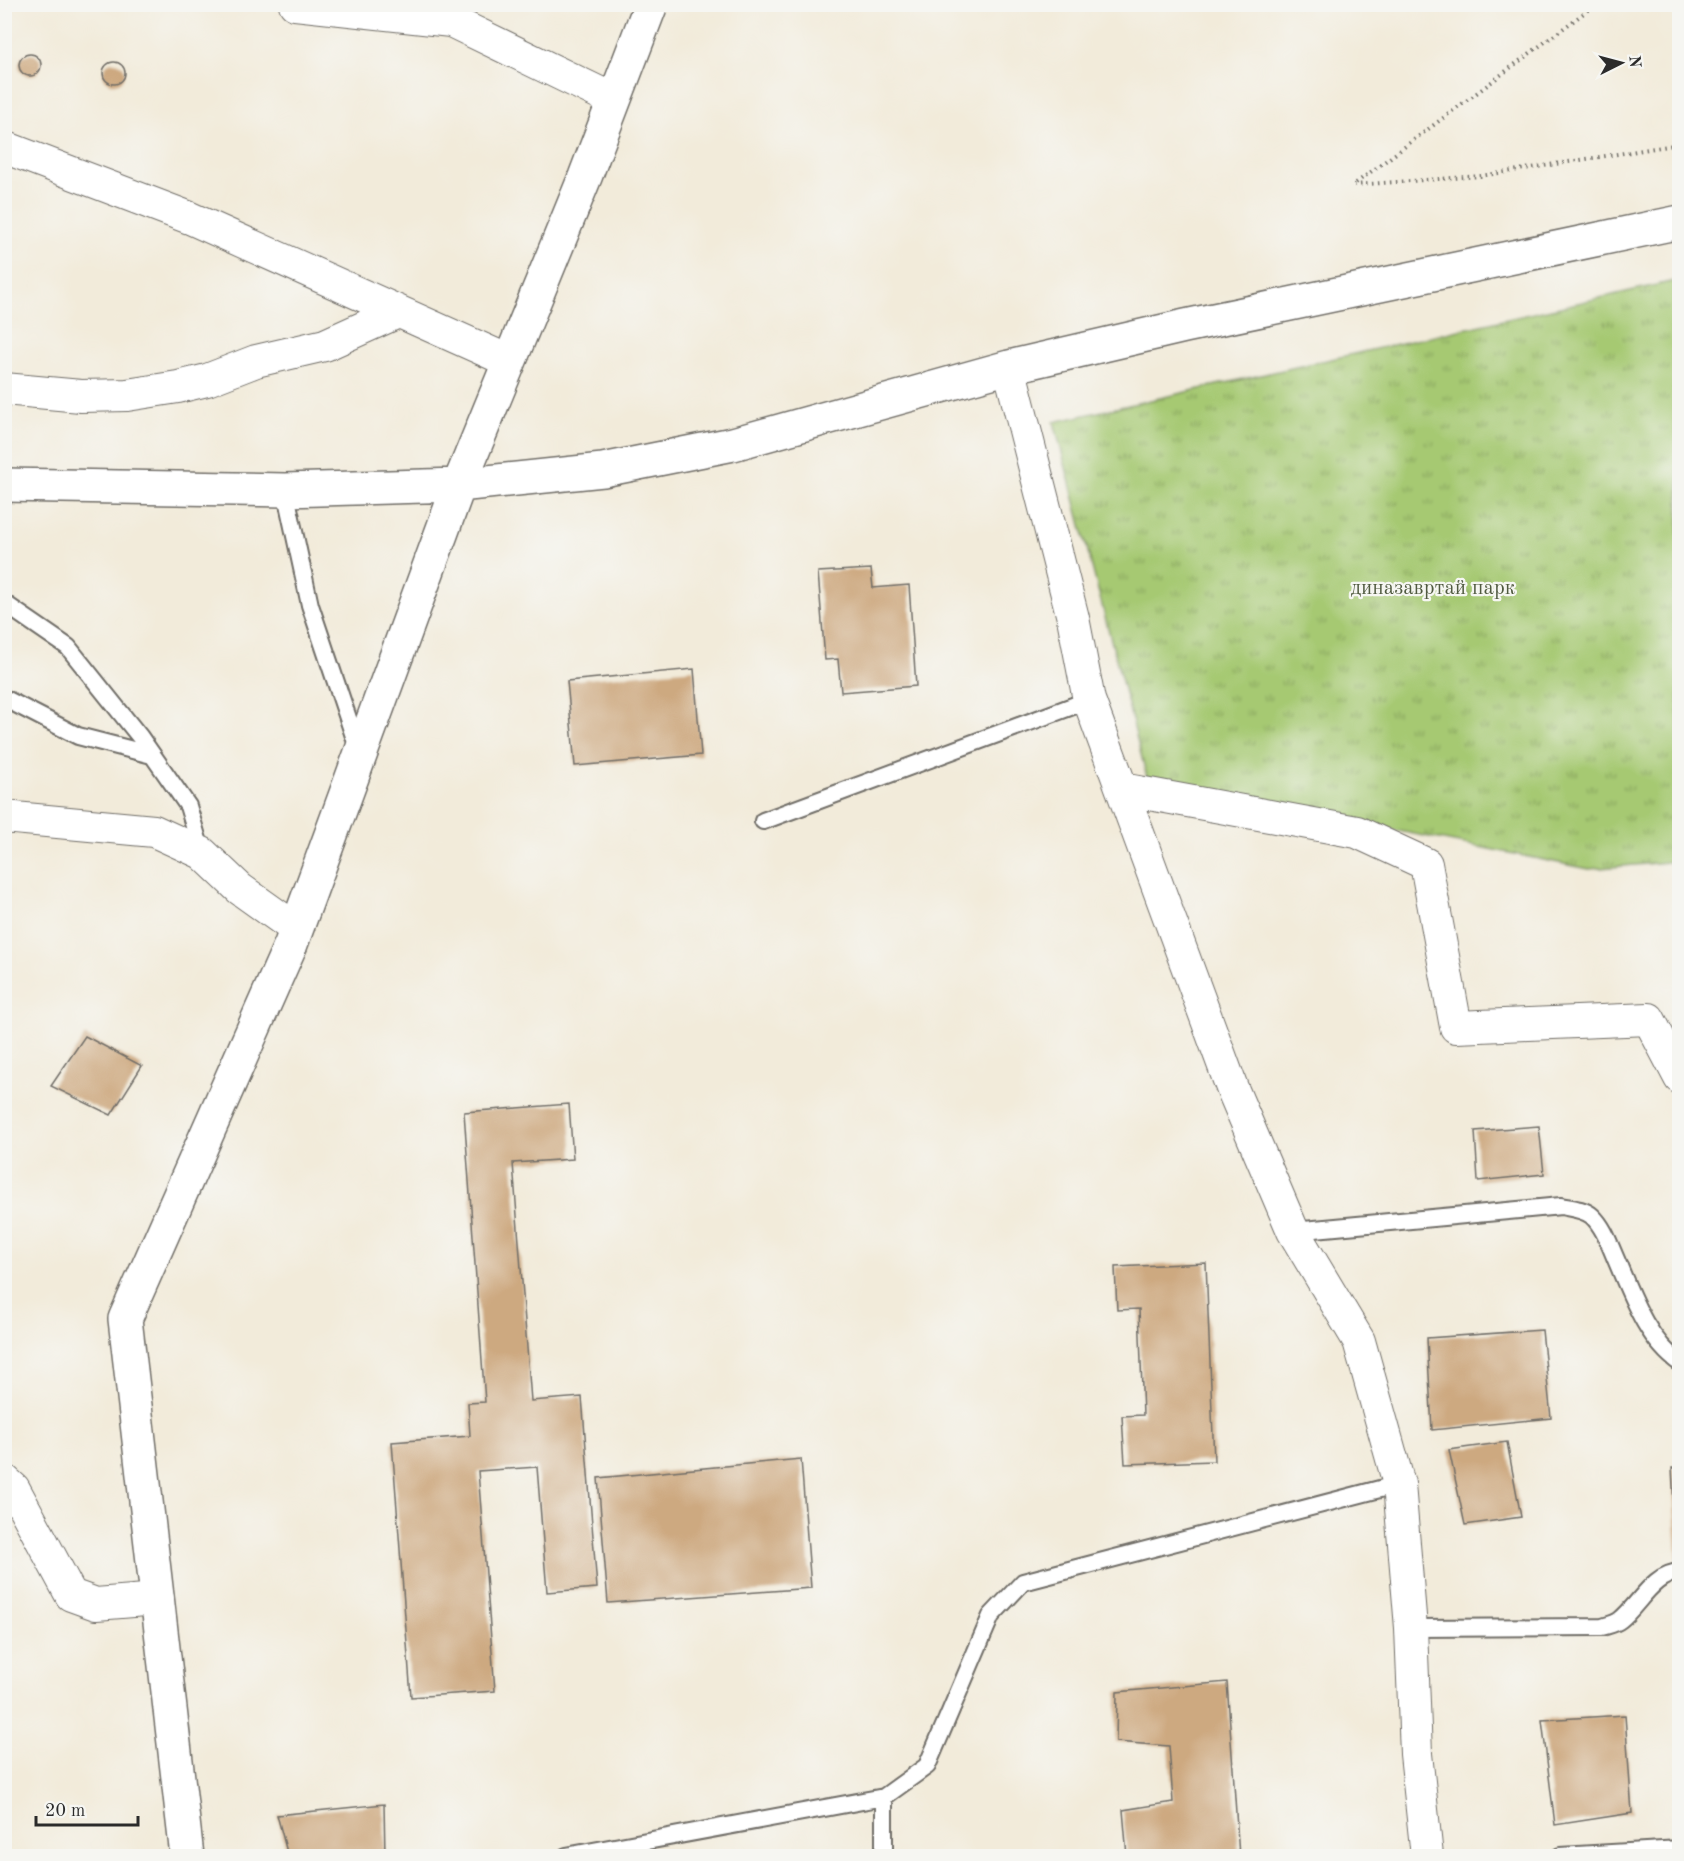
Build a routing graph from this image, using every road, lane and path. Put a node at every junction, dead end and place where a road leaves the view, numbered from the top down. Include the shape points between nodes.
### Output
1 (295, 4) edge
2 (651, 4) edge
3 (1596, 4) edge
4 (614, 100) junction
5 (1680, 144) edge
6 (4, 147) edge
7 (1680, 222) edge
8 (398, 312) junction
9 (509, 362) junction
10 (1009, 367) junction
11 (4, 389) edge
12 (4, 485) edge
13 (459, 485) junction
14 (285, 490) junction
15 (4, 603) edge
16 (4, 698) edge
17 (1089, 700) junction
18 (152, 755) junction
19 (360, 755) junction
20 (1122, 789) junction
21 (4, 817) edge
22 (763, 821) dead end
23 (202, 853) junction
24 (296, 929) junction
25 (1680, 1077) edge
26 (1293, 1231) junction
27 (1680, 1363) edge
28 (4, 1480) edge
29 (1399, 1484) junction
30 (1680, 1572) edge
31 (158, 1599) junction
32 (1411, 1628) junction
33 (884, 1797) junction
34 (1680, 1849) edge
35 (188, 1857) edge
36 (566, 1857) edge
37 (884, 1857) edge
38 (1427, 1857) edge
39 (1560, 1857) edge

1 - 4 street via 451,21
2 - 4 street
3 - 5 path via 1354,185 1481,176
4 - 9 street
6 - 8 street via 190,218
7 - 10 street
8 - 9 street
8 - 11 street via 324,345 256,361 178,387 127,395 81,396
9 - 13 street
10 - 13 street via 733,444 603,470
10 - 17 street via 1073,618
12 - 14 street
13 - 14 street
13 - 19 street
14 - 19 lane via 310,605
15 - 18 lane via 68,647
16 - 18 lane via 78,736
17 - 20 street
17 - 22 lane
18 - 23 lane via 188,806
19 - 24 street
20 - 25 street via 1357,832 1426,864 1456,1027 1649,1019
20 - 26 street via 1232,1088
21 - 23 street via 154,831
23 - 24 street via 240,889
24 - 31 street via 125,1319
26 - 27 lane via 1561,1206 1579,1210 1592,1216 1606,1236 1661,1348
26 - 29 street via 1359,1341
28 - 31 street via 14,1489 71,1595 96,1604
29 - 32 street
29 - 33 lane via 1023,1582 990,1616 927,1766
30 - 32 lane via 1658,1581 1618,1622 1602,1627
31 - 35 street
32 - 38 street via 1416,1754
33 - 36 lane
33 - 37 lane
34 - 39 lane

